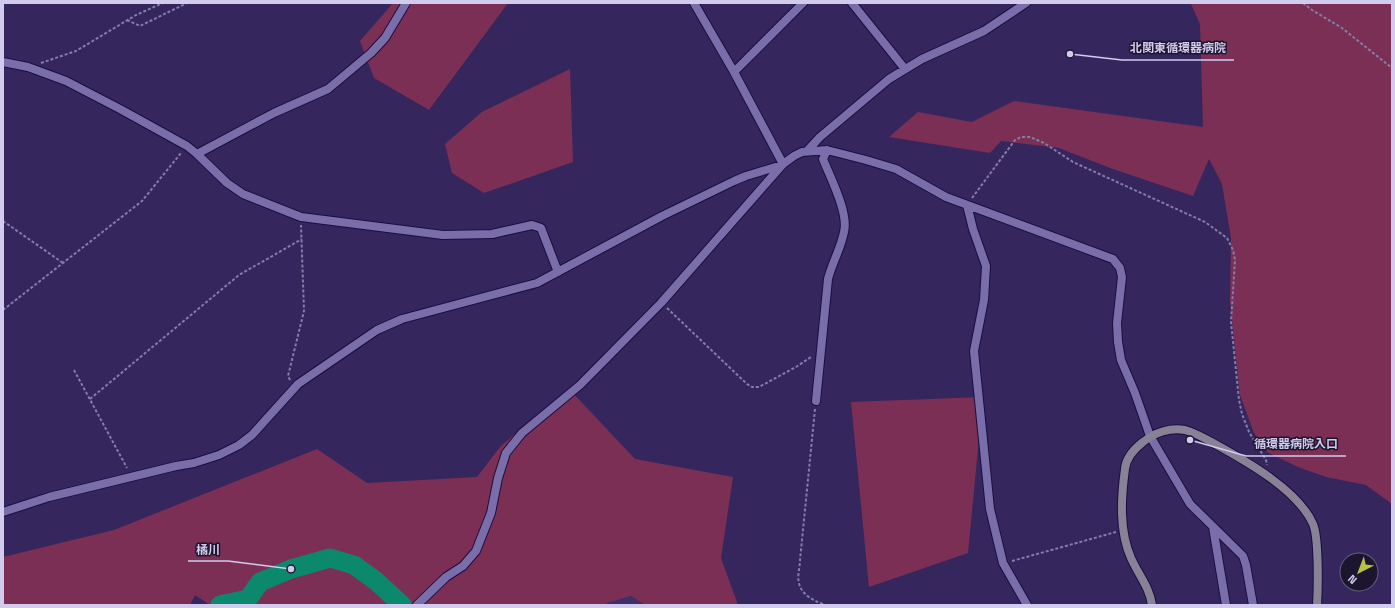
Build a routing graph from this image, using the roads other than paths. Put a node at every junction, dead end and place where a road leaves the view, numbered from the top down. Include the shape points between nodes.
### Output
1 (406, 3) edge
2 (694, 3) edge
3 (803, 3) edge
4 (852, 3) edge
5 (1026, 3) edge
6 (3, 62) edge
7 (905, 69) junction
8 (734, 72) junction
9 (827, 150) junction
10 (807, 151) junction
11 (197, 154) junction
12 (783, 164) junction
13 (966, 205) junction
14 (558, 272) junction
15 (816, 402) road end
16 (1150, 436) junction
17 (3, 512) edge
18 (1213, 527) junction
19 (417, 605) edge
20 (1027, 605) edge
21 (1152, 605) edge
22 (1226, 605) edge
23 (1253, 605) edge
24 (1318, 605) edge

1 - 11 street via 385,38 372,53 328,89 274,113
2 - 8 street
3 - 8 street
4 - 7 street
5 - 7 street via 984,32
6 - 11 street via 28,67 66,81 187,146
7 - 10 street via 837,122
8 - 12 street
9 - 10 street
9 - 13 street via 896,169 946,197
9 - 15 street via 823,159 842,207 845,232 828,279
10 - 12 street
11 - 14 street via 227,183 243,194 301,217 443,235 492,234 532,225 541,228
12 - 14 street via 734,181
12 - 19 street via 661,303 580,385 522,433 506,453 491,514 476,551 463,566 446,577
13 - 16 street via 1113,259 1120,268 1122,277 1117,323 1121,360
13 - 20 street via 986,266 984,300 974,351 990,509 1003,563
14 - 17 street via 536,283 402,319 377,330 298,384 252,435 228,452 194,463 49,497
16 - 18 street via 1190,504
16 - 21 street via 1127,460 1123,500 1124,538 1131,558 1151,596
16 - 24 street via 1171,430 1195,433 1271,477 1301,506 1313,524 1316,541
18 - 22 street
18 - 23 street via 1243,556

